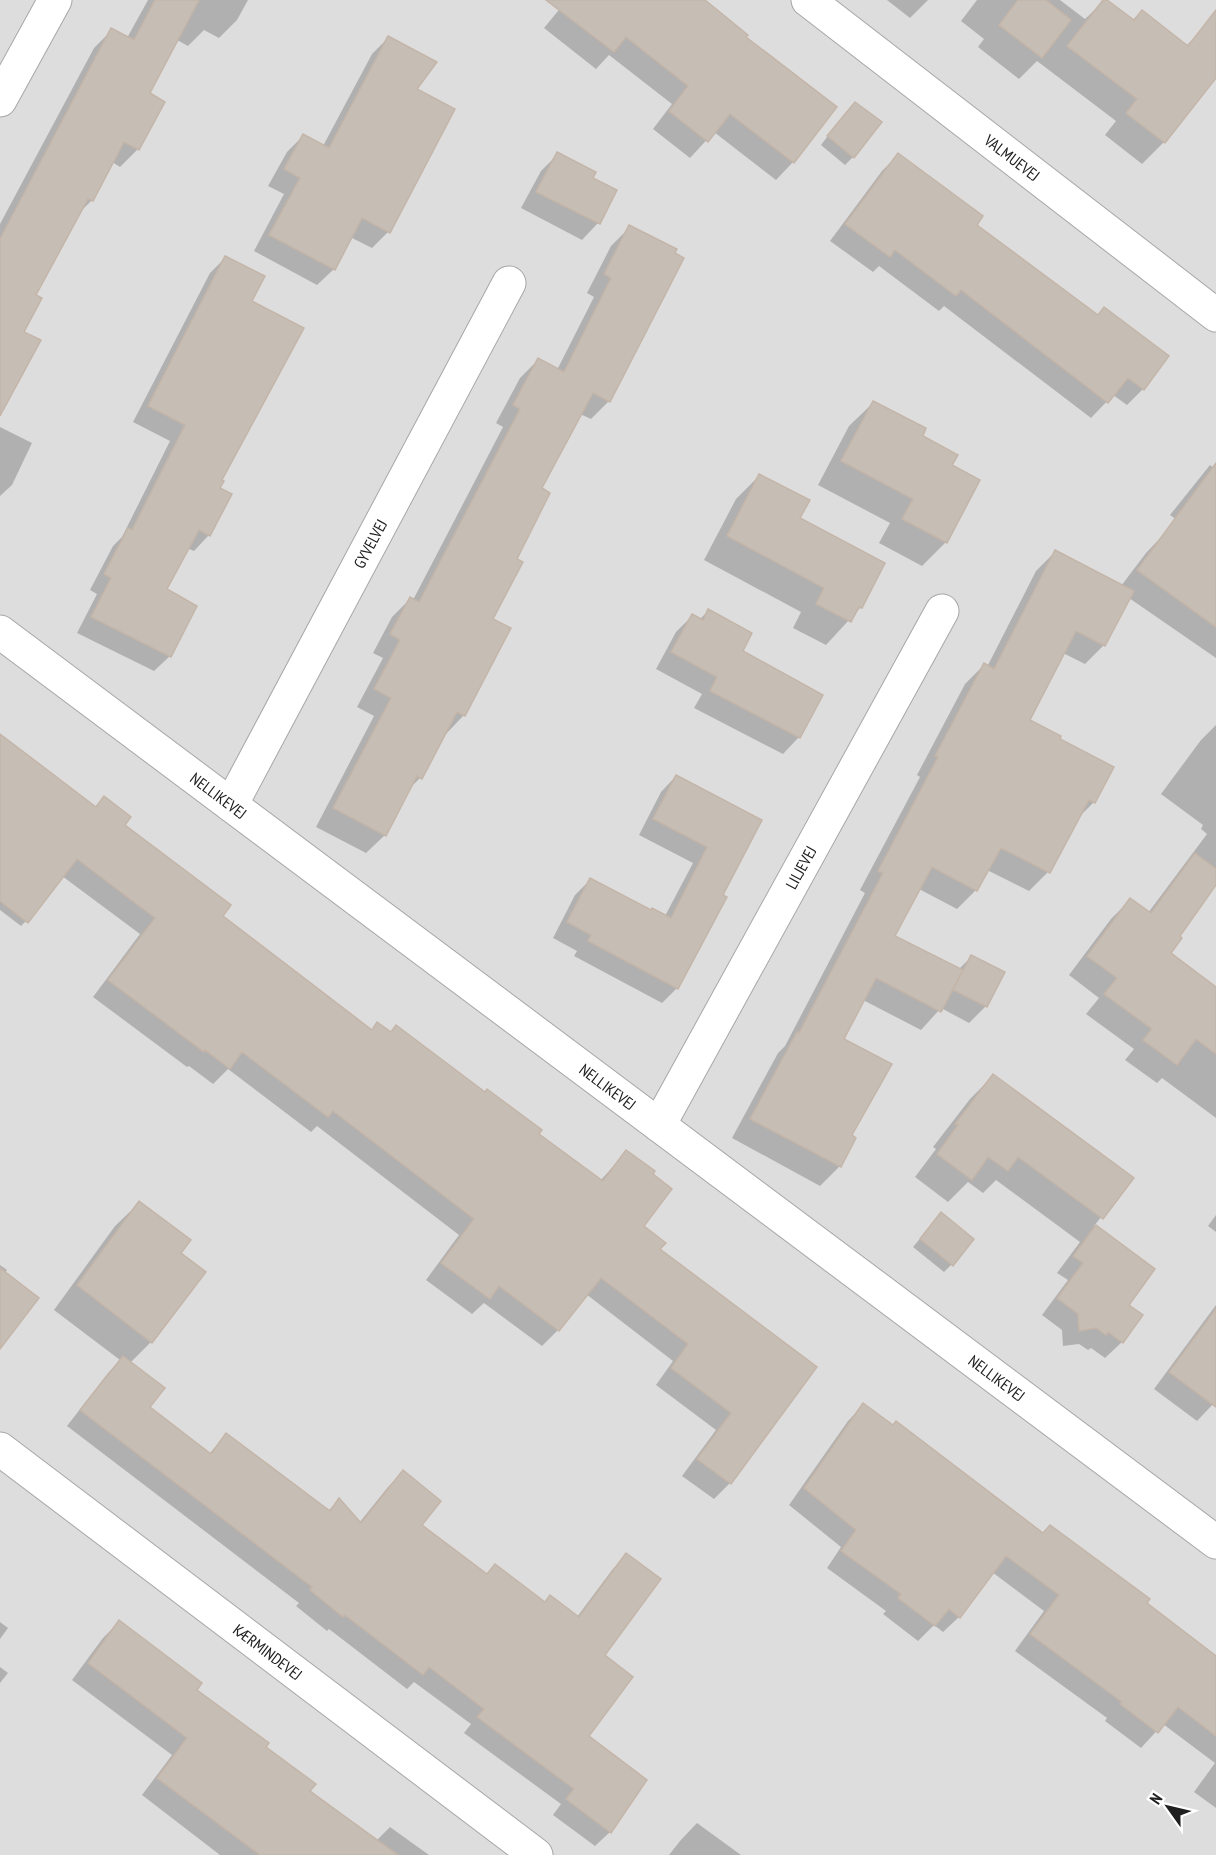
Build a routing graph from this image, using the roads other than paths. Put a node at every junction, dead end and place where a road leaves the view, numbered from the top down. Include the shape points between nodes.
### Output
1 (55, 0) edge
2 (808, 0) edge
3 (0, 100) edge
4 (509, 283) dead end
5 (1216, 315) edge
6 (942, 611) dead end
7 (0, 632) edge
8 (231, 805) junction
9 (659, 1125) junction
10 (0, 1449) edge
11 (1216, 1542) edge
12 (536, 1855) edge

1 - 3 street
2 - 5 street, VALMUEVEJ
4 - 8 street, GYVELVEJ
6 - 9 street, LILJEVEJ
7 - 8 street, NELLIKEVEJ
8 - 9 street, NELLIKEVEJ
9 - 11 street, NELLIKEVEJ
10 - 12 street, KÆRMINDEVEJ

